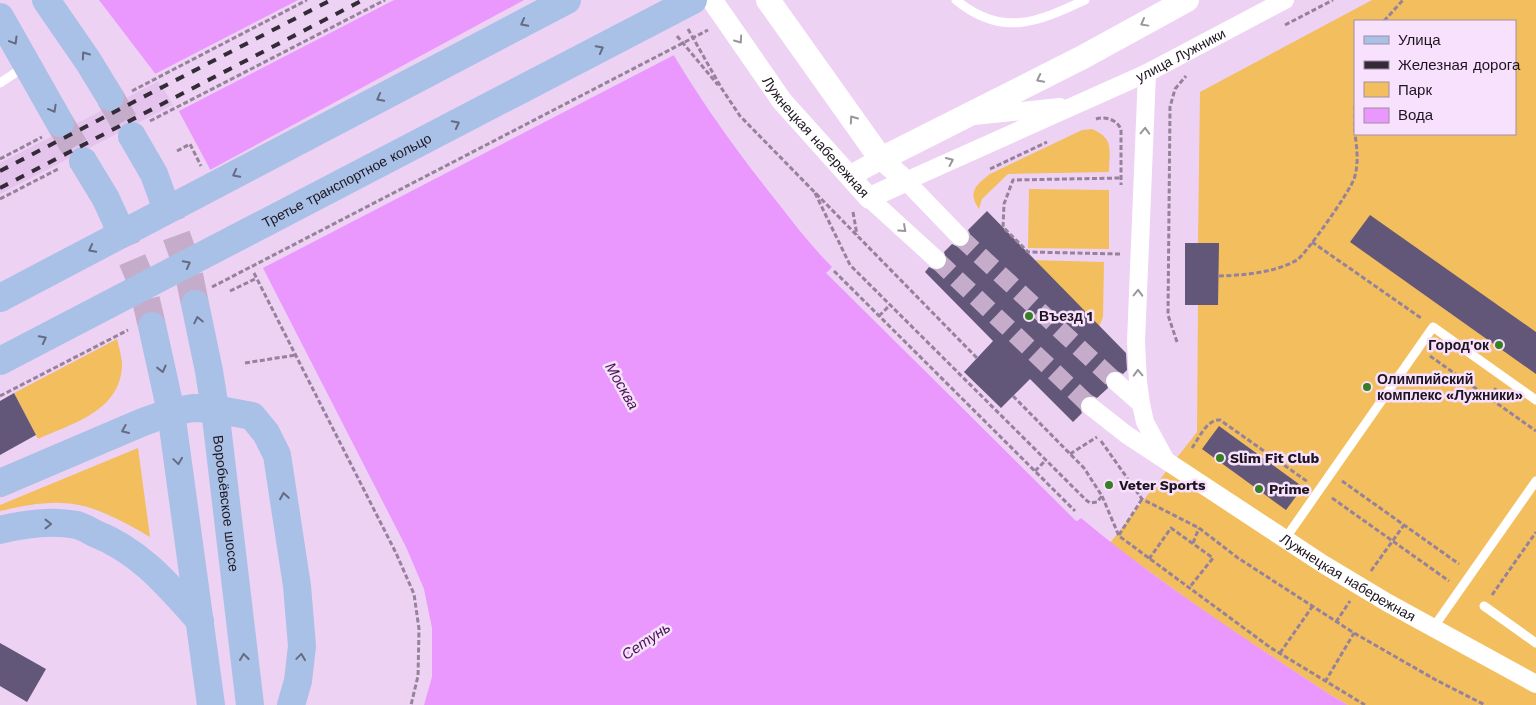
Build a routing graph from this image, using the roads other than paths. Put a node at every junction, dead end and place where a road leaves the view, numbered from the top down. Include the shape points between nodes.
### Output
1 (46, 0) edge
2 (567, 0) edge
3 (693, 0) edge
4 (712, 0) edge
5 (768, 0) edge
6 (956, 0) edge
7 (1085, 0) edge
8 (1187, 0) edge
9 (1285, 0) edge
10 (0, 17) edge
11 (28, 64) junction
12 (1147, 74) junction
13 (0, 83) edge
14 (121, 94) tunnel mouth
15 (1075, 106) junction
16 (964, 117) junction
17 (52, 129) tunnel mouth
18 (140, 129) tunnel mouth
19 (881, 159) junction
20 (72, 164) tunnel mouth
21 (850, 176) junction
22 (906, 181) junction
23 (158, 185) tunnel mouth
24 (869, 198) junction
25 (111, 210) tunnel mouth
26 (960, 237) tunnel mouth
27 (937, 260) tunnel mouth
28 (203, 295) tunnel mouth
29 (0, 298) edge
30 (142, 327) tunnel mouth
31 (0, 361) edge
32 (1115, 381) tunnel mouth
33 (1536, 400) edge
34 (1141, 404) junction
35 (1090, 406) tunnel mouth
36 (215, 409) junction
37 (171, 412) junction
38 (1167, 462) junction
39 (1536, 481) edge
40 (0, 483) edge
41 (0, 530) edge
42 (1285, 539) junction
43 (1484, 606) road end
44 (200, 621) junction
45 (1433, 628) junction
46 (1536, 643) edge
47 (1536, 684) edge
48 (211, 705) edge
49 (250, 705) edge
50 (291, 705) edge

14 -> 1 main road via 88,60
2 -> 29 main road
31 -> 3 main road, Третье транспортное кольцо
4 -> 21 street, Лужнецкая набережная via 782,101
19 -> 5 main road
6 - 7 lane via 988,19 1021,23 1036,21
8 -> 16 main road
9 - 12 street, улица Лужники
10 -> 11 main road
11 - 13 lane
11 -> 17 main road
12 - 15 street, улица Лужники
34 -> 12 street, Лужнецкая набережная via 1136,342
15 - 16 street, улица Лужники
22 -> 15 street, улица Лужники
16 - 19 main road
18 - 23 main road
19 - 21 street
19 - 22 street
20 - 25 main road
21 - 24 street, Лужнецкая набережная
22 - 24 street, улица Лужники
22 - 26 street
24 -> 27 street, Лужнецкая набережная
36 -> 28 main road, Воробьёвское шоссе
30 -> 37 main road
32 - 34 street
33 - 42 lane via 1433,327
34 - 38 street, Лужнецкая набережная via 1145,422
35 - 38 street, Лужнецкая набережная
36 - 37 main road
49 -> 36 main road, Воробьёвское шоссе
50 -> 36 main road via 302,646 297,586 278,455 252,416
37 -> 40 main road
37 -> 44 main road
38 - 42 street, Лужнецкая набережная
39 - 45 lane
41 -> 44 main road via 22,525 77,525 107,538 139,557
42 - 45 street, Лужнецкая набережная
43 - 46 lane
44 - 48 main road
45 - 47 street, Лужнецкая набережная

